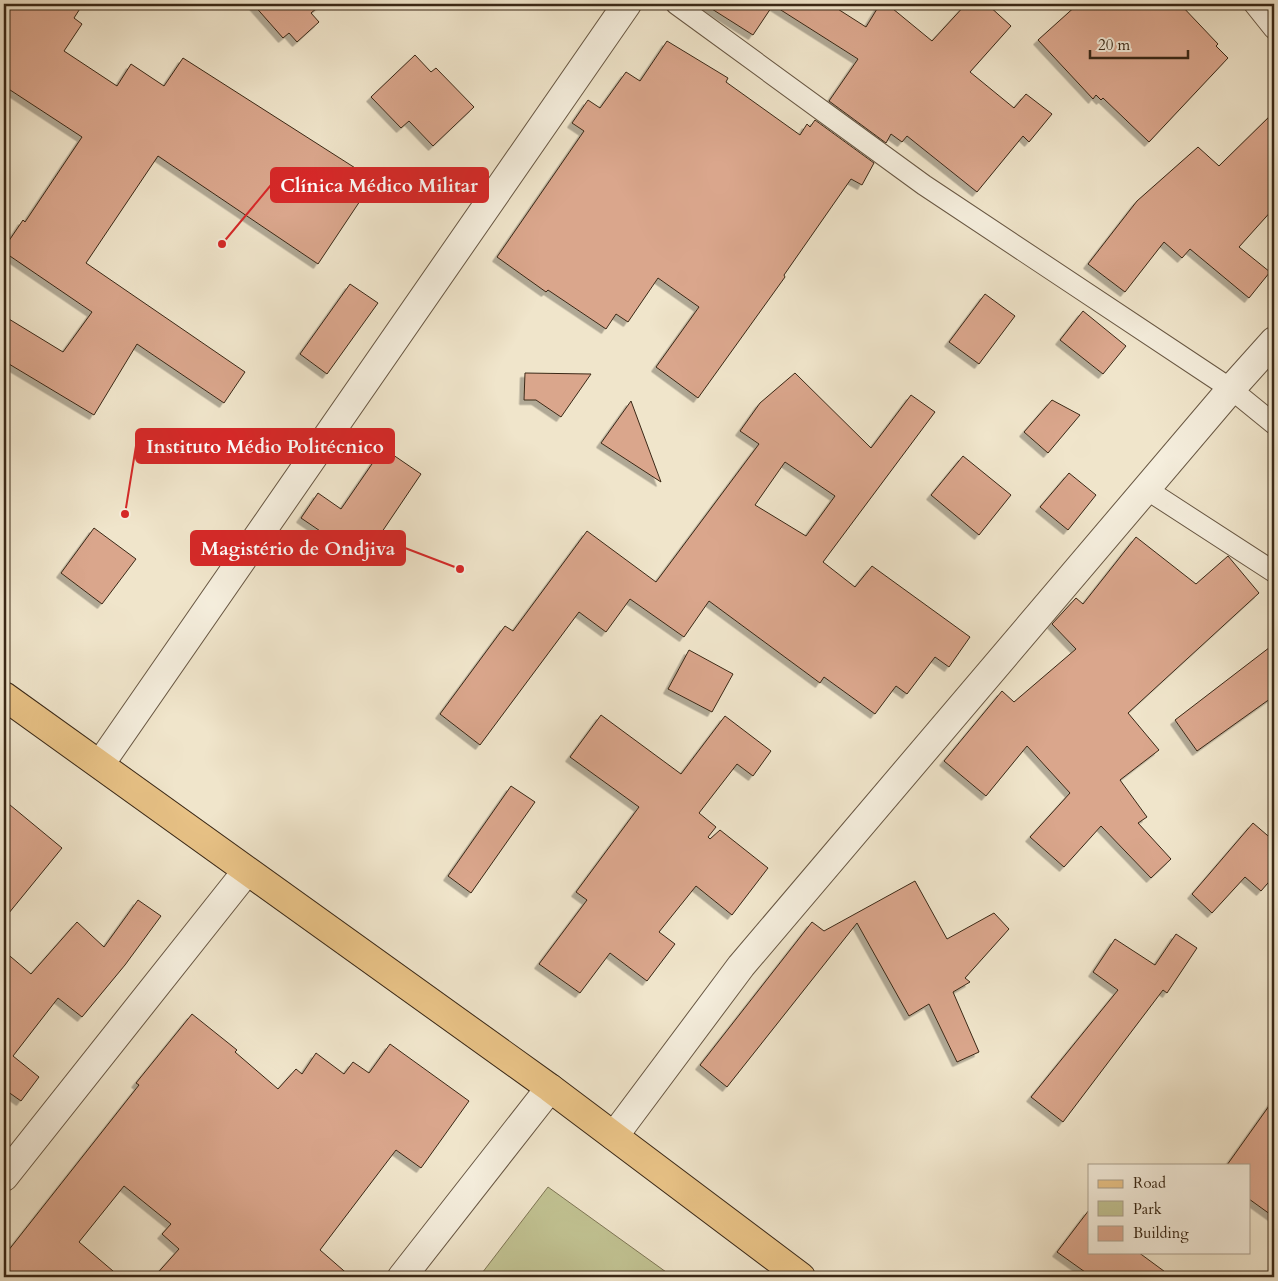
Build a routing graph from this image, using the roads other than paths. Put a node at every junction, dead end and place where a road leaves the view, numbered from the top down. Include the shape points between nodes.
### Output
1 (627, 4) edge
2 (676, 4) edge
3 (1254, 4) edge
4 (1274, 29) edge
5 (1274, 341) edge
6 (1231, 389) junction
7 (1274, 424) edge
8 (1146, 489) junction
9 (1274, 572) edge
10 (4, 696) edge
11 (101, 763) junction
12 (246, 872) junction
13 (550, 1088) junction
14 (614, 1136) junction
15 (4, 1177) edge
16 (402, 1277) edge
17 (801, 1277) edge

1 - 11 street
2 - 6 lane via 924,184
3 - 4 lane
5 - 6 street
6 - 7 lane
6 - 8 street
8 - 9 lane
8 - 14 street via 741,966
10 - 11 main road
11 - 12 main road
12 - 13 main road
12 - 15 street
13 - 14 main road
13 - 16 street
14 - 17 main road

